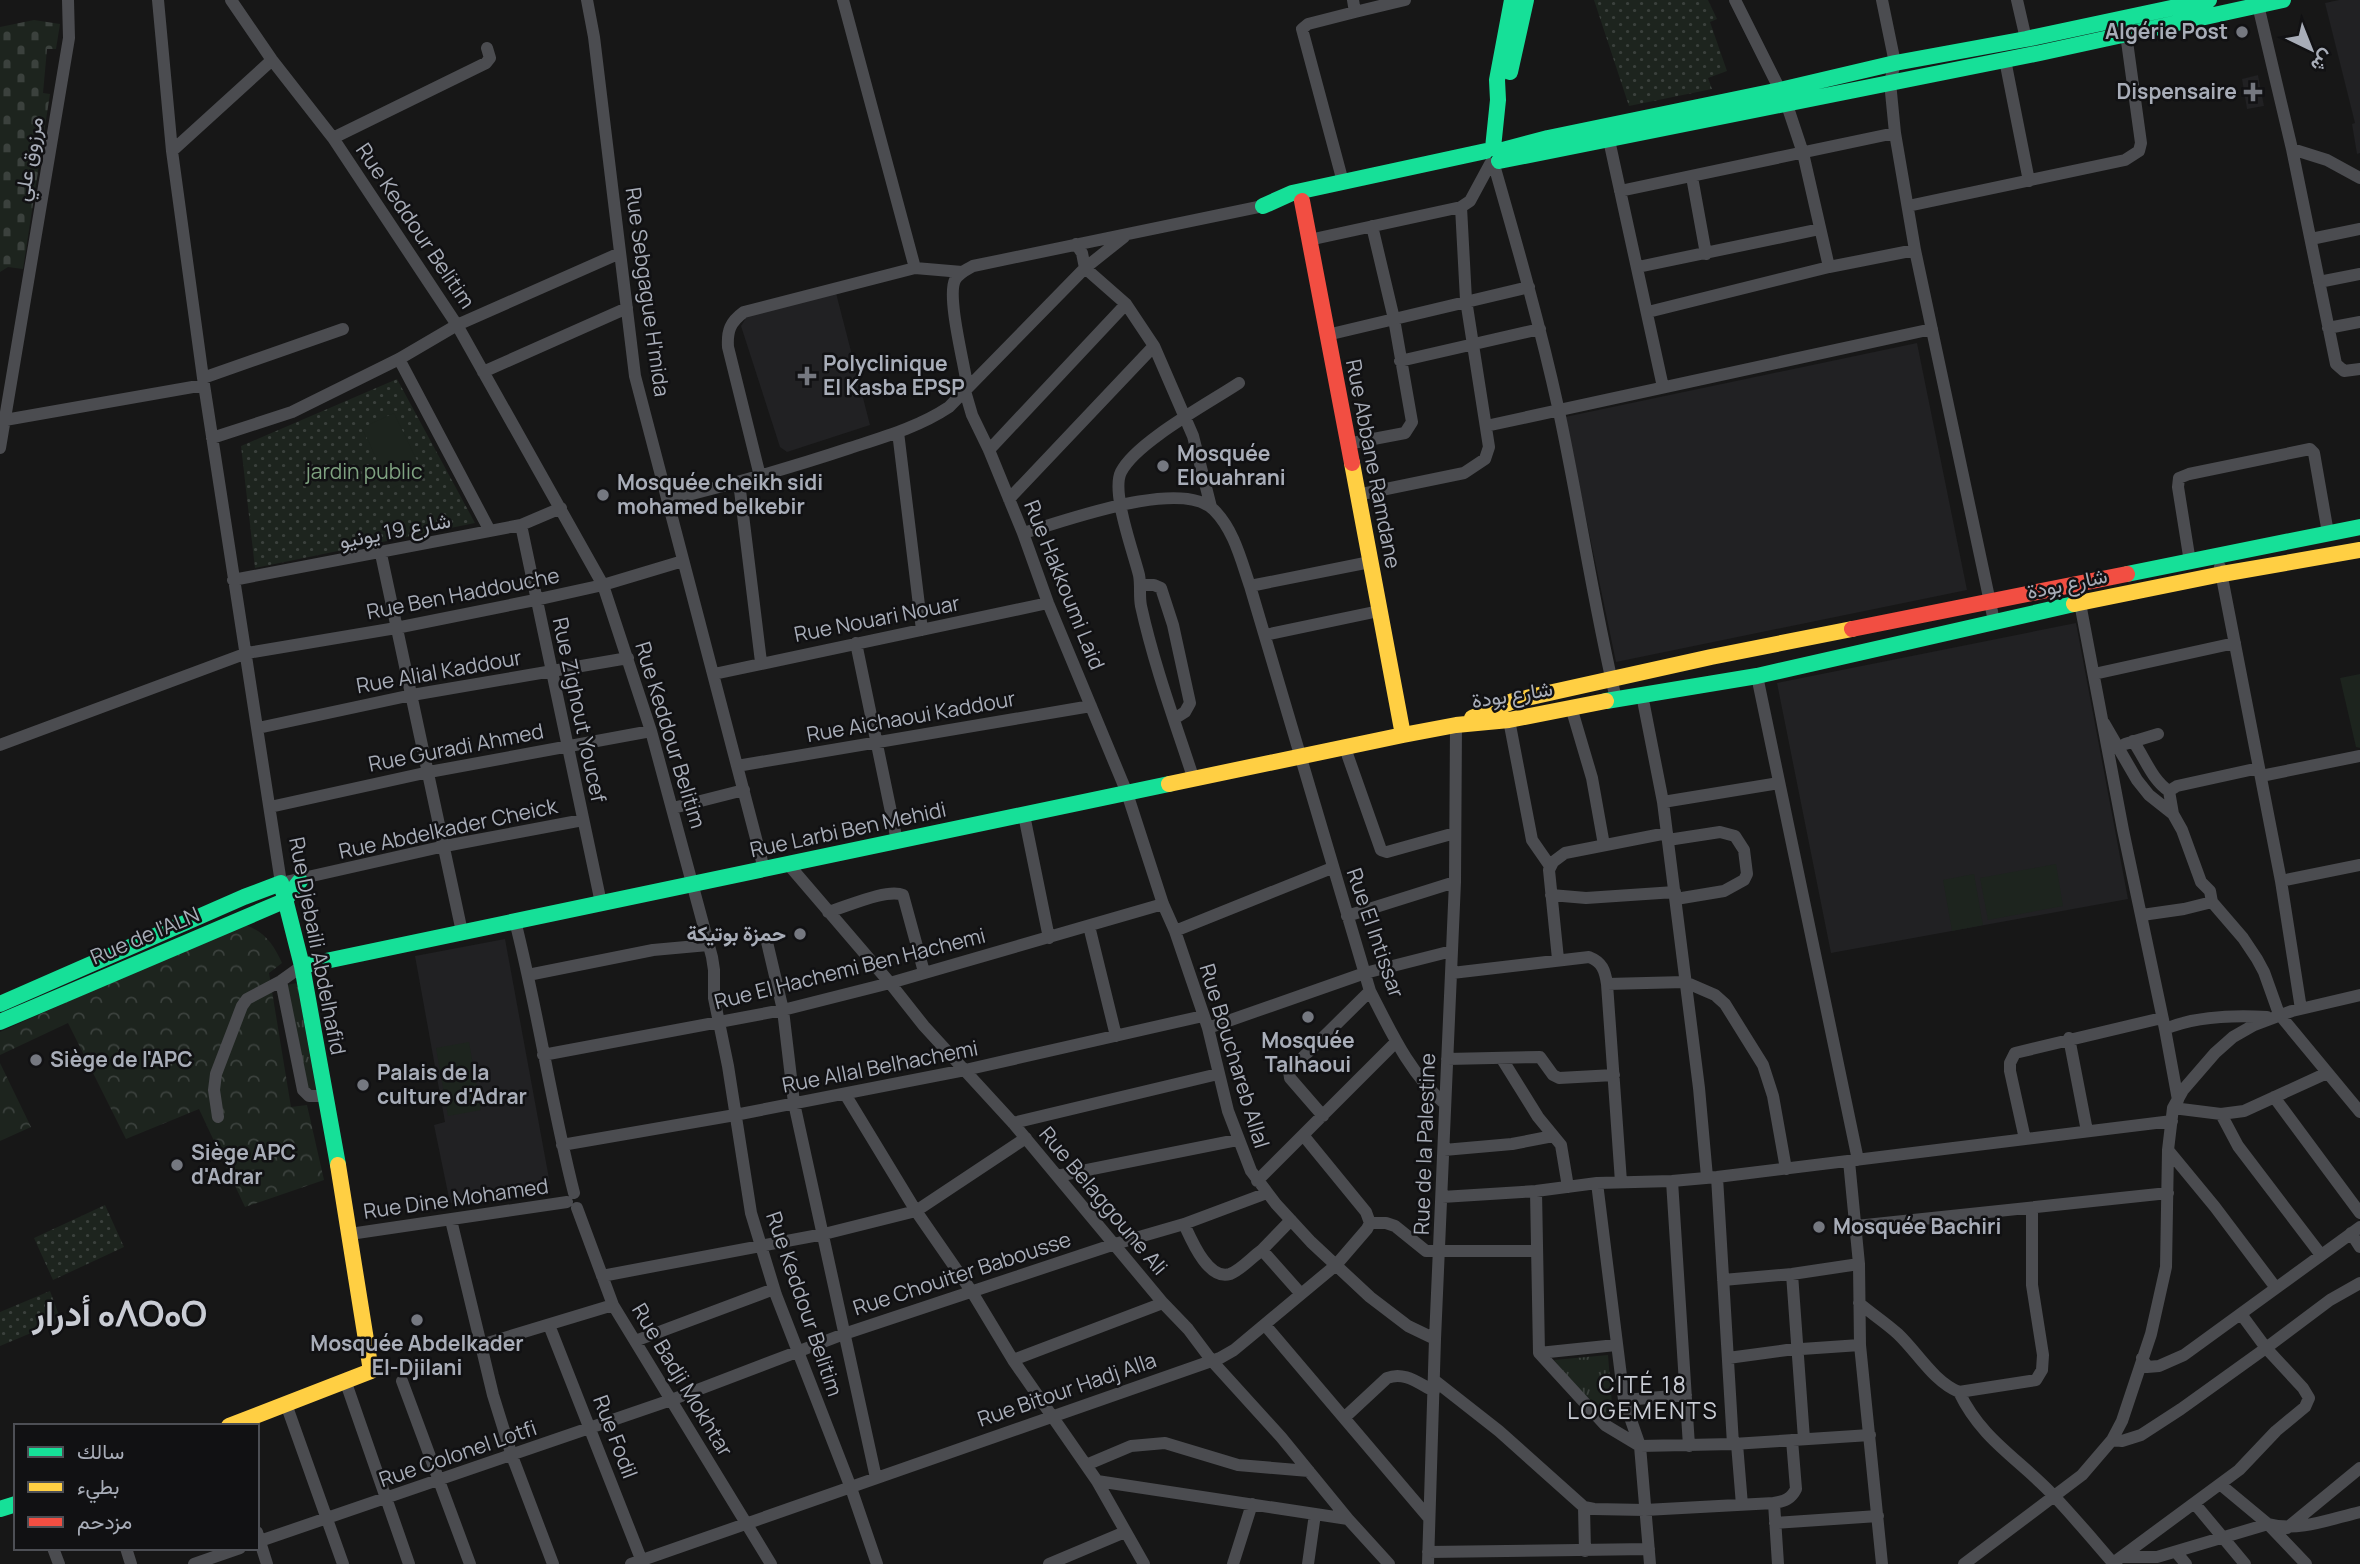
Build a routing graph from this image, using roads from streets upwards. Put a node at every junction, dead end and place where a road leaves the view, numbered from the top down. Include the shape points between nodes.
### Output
1 (68, 0) edge
2 (158, 0) edge
3 (231, 0) edge
4 (587, 0) edge
5 (843, 0) edge
6 (1405, 0) edge
7 (1512, 0) edge
8 (1526, 0) edge
9 (1735, 0) edge
10 (1882, 0) edge
11 (2017, 0) edge
12 (2207, 0) edge
13 (2283, 0) edge
14 (2258, 5) junction
15 (1354, 6) edge
16 (2126, 34) junction
17 (2026, 39) junction
18 (487, 48) dead end
19 (272, 60) junction
20 (2005, 60) junction
21 (1895, 63) junction
22 (1890, 82) junction
23 (1783, 96) junction
24 (1498, 100) junction
25 (1895, 133) junction
26 (333, 138) junction
27 (1609, 140) junction
28 (2292, 149) junction
29 (172, 151) junction
30 (1803, 153) junction
31 (1493, 158) junction
32 (1395, 176) junction
33 (1692, 177) junction
34 (2360, 178) edge
35 (2029, 181) junction
36 (1343, 182) junction
37 (1620, 191) junction
38 (1302, 201) junction
39 (1262, 206) junction
40 (1908, 206) junction
41 (1461, 207) junction
42 (1372, 226) junction
43 (1820, 229) junction
44 (2360, 229) edge
45 (1131, 233) junction
46 (2311, 239) junction
47 (1309, 240) junction
48 (1076, 244) junction
49 (1915, 250) junction
50 (620, 253) junction
51 (1706, 254) junction
52 (1638, 267) junction
53 (1829, 267) junction
54 (915, 268) junction
55 (1085, 268) junction
56 (962, 272) junction
57 (2360, 274) edge
58 (2319, 282) junction
59 (1529, 287) junction
60 (1466, 300) junction
61 (1126, 304) junction
62 (627, 308) junction
63 (1648, 312) junction
64 (1394, 319) junction
65 (2360, 322) edge
66 (457, 325) junction
67 (2329, 328) junction
68 (343, 329) dead end
69 (1540, 329) junction
70 (1932, 329) junction
71 (1327, 335) junction
72 (1472, 344) junction
73 (1154, 346) junction
74 (399, 359) junction
75 (1401, 361) junction
76 (2360, 369) edge
77 (483, 372) junction
78 (204, 382) junction
79 (1239, 383) dead end
80 (1663, 387) junction
81 (965, 391) junction
82 (1558, 409) junction
83 (1185, 418) junction
84 (5, 420) junction
85 (1486, 426) junction
86 (898, 432) junction
87 (212, 438) junction
88 (1348, 444) junction
89 (0, 448) edge
90 (989, 450) junction
91 (760, 476) junction
92 (739, 482) junction
93 (1357, 495) junction
94 (1009, 499) junction
95 (667, 500) junction
96 (1121, 505) junction
97 (1211, 507) junction
98 (561, 508) junction
99 (521, 526) junction
100 (2360, 527) edge
101 (490, 531) junction
102 (1023, 533) junction
103 (2328, 533) junction
104 (2360, 550) edge
105 (381, 554) junction
106 (2218, 556) junction
107 (683, 561) junction
108 (1370, 562) junction
109 (2190, 562) junction
110 (2222, 574) junction
111 (233, 580) junction
112 (603, 585) junction
113 (1141, 585) junction
114 (1250, 586) junction
115 (535, 600) junction
116 (1990, 602) junction
117 (1048, 603) junction
118 (2080, 603) junction
119 (1379, 611) junction
120 (1994, 621) junction
121 (396, 628) junction
122 (922, 630) junction
123 (1265, 635) junction
124 (856, 643) junction
125 (2235, 643) junction
126 (247, 653) junction
127 (628, 657) junction
128 (761, 662) junction
129 (553, 671) junction
130 (714, 674) junction
131 (2094, 674) junction
132 (1757, 676) junction
133 (1185, 677) junction
134 (1611, 679) junction
135 (1163, 684) junction
136 (412, 695) junction
137 (1642, 695) junction
138 (1616, 699) junction
139 (1091, 706) junction
140 (1571, 707) junction
141 (2100, 717) junction
142 (1174, 719) junction
143 (1509, 720) junction
144 (1456, 725) junction
145 (258, 728) junction
146 (651, 731) junction
147 (2158, 734) dead end
148 (1403, 736) junction
149 (2133, 741) junction
150 (876, 743) junction
151 (0, 745) edge
152 (568, 745) junction
153 (2118, 746) junction
154 (1345, 748) junction
155 (2360, 756) edge
156 (1301, 757) junction
157 (737, 765) junction
158 (429, 772) junction
159 (2260, 772) junction
160 (1194, 780) junction
161 (1780, 783) junction
162 (744, 790) junction
163 (2169, 791) junction
164 (1127, 793) junction
165 (1663, 802) junction
166 (270, 807) junction
167 (673, 808) junction
168 (2173, 814) junction
169 (1024, 815) junction
170 (583, 820) junction
171 (1455, 833) junction
172 (1668, 836) junction
173 (897, 841) junction
174 (1604, 845) junction
175 (445, 846) junction
176 (788, 864) junction
177 (2360, 865) edge
178 (1550, 866) junction
179 (1332, 868) junction
180 (764, 869) junction
181 (300, 881) junction
182 (2281, 881) junction
183 (1455, 882) junction
184 (281, 883) junction
185 (692, 884) junction
186 (1551, 895) junction
187 (1675, 896) junction
188 (284, 901) junction
189 (2212, 902) junction
190 (601, 903) junction
191 (1163, 904) junction
192 (828, 912) junction
193 (2142, 915) junction
194 (1347, 916) junction
195 (515, 921) junction
196 (1088, 926) junction
197 (1175, 931) junction
198 (462, 932) junction
199 (1049, 938) junction
200 (767, 942) dead end
201 (709, 945) junction
202 (1452, 951) junction
203 (1558, 959) junction
204 (302, 966) junction
205 (924, 972) junction
206 (1365, 973) junction
207 (1452, 973) junction
208 (528, 975) junction
209 (281, 981) junction
210 (1685, 982) junction
211 (890, 983) junction
212 (1607, 984) junction
213 (1370, 991) junction
214 (48, 992) junction
215 (2360, 995) edge
216 (0, 1004) edge
217 (2301, 1009) junction
218 (783, 1010) junction
219 (2275, 1016) junction
220 (0, 1021) edge
221 (1206, 1022) junction
222 (720, 1023) junction
223 (2163, 1024) junction
224 (1115, 1036) junction
225 (2069, 1038) junction
226 (1396, 1042) junction
227 (543, 1055) junction
228 (1447, 1059) junction
229 (1502, 1059) junction
230 (965, 1070) junction
231 (2327, 1073) junction
232 (1219, 1074) junction
233 (1614, 1075) junction
234 (845, 1094) junction
235 (324, 1096) junction
236 (2274, 1097) junction
237 (794, 1103) junction
238 (1446, 1104) junction
239 (2360, 1112) edge
240 (2221, 1114) junction
241 (734, 1115) junction
242 (2173, 1115) junction
243 (1323, 1116) junction
244 (218, 1117) dead end
245 (1013, 1123) junction
246 (2087, 1131) junction
247 (1303, 1135) junction
248 (1553, 1136) junction
249 (1026, 1138) junction
250 (2025, 1139) junction
251 (1237, 1140) junction
252 (562, 1145) junction
253 (1444, 1150) junction
254 (2168, 1150) junction
255 (1853, 1161) junction
256 (1786, 1169) junction
257 (1057, 1176) junction
258 (1712, 1177) junction
259 (1258, 1181) junction
260 (1672, 1181) junction
261 (1621, 1182) junction
262 (1597, 1183) junction
263 (1568, 1187) junction
264 (1536, 1191) junction
265 (1267, 1193) junction
266 (2168, 1193) junction
267 (1442, 1197) junction
268 (573, 1201) junction
269 (2032, 1208) junction
270 (916, 1211) junction
271 (2360, 1213) edge
272 (451, 1220) junction
273 (1291, 1220) junction
274 (1370, 1223) junction
275 (1184, 1224) junction
276 (1856, 1226) junction
277 (2356, 1230) edge
278 (350, 1234) junction
279 (824, 1234) junction
280 (1115, 1244) junction
281 (760, 1245) junction
282 (2360, 1247) edge
283 (1262, 1250) junction
284 (1439, 1251) junction
285 (1537, 1251) junction
286 (2320, 1255) junction
287 (1859, 1264) junction
288 (1336, 1265) junction
289 (1791, 1274) junction
290 (602, 1276) junction
291 (1723, 1280) junction
292 (2360, 1283) edge
293 (2276, 1288) junction
294 (774, 1289) junction
295 (972, 1292) junction
296 (1301, 1294) junction
297 (1163, 1303) junction
298 (1859, 1303) junction
299 (613, 1305) junction
300 (2241, 1314) junction
301 (549, 1325) junction
302 (1265, 1325) junction
303 (844, 1334) junction
304 (1435, 1339) junction
305 (635, 1341) junction
306 (481, 1345) junction
307 (1616, 1345) junction
308 (1860, 1345) junction
309 (2266, 1348) junction
310 (1799, 1349) junction
311 (797, 1352) junction
312 (1539, 1353) junction
313 (1728, 1359) junction
314 (2142, 1359) junction
315 (1013, 1360) junction
316 (1212, 1361) junction
317 (402, 1381) dead end
318 (346, 1383) junction
319 (1434, 1386) junction
320 (1959, 1392) junction
321 (1686, 1395) junction
322 (671, 1400) junction
323 (1624, 1400) junction
324 (286, 1405) junction
325 (1052, 1415) junction
326 (1344, 1418) junction
327 (234, 1424) edge
328 (590, 1427) junction
329 (1870, 1435) junction
330 (1798, 1440) junction
331 (2112, 1440) junction
332 (1735, 1444) junction
333 (1640, 1446) junction
334 (1689, 1446) junction
335 (512, 1457) junction
336 (1086, 1465) junction
337 (2360, 1468) edge
338 (1309, 1471) junction
339 (876, 1478) junction
340 (438, 1479) junction
341 (1097, 1481) junction
342 (2221, 1485) junction
343 (851, 1488) junction
344 (2054, 1495) junction
345 (386, 1499) junction
346 (1774, 1503) junction
347 (1252, 1504) junction
348 (2194, 1504) junction
349 (1742, 1505) junction
350 (1584, 1507) junction
351 (1645, 1510) junction
352 (2360, 1512) edge
353 (1315, 1514) junction
354 (1878, 1516) junction
355 (1429, 1518) junction
356 (327, 1519) junction
357 (1348, 1519) junction
358 (1775, 1523) junction
359 (746, 1524) junction
360 (2268, 1524) junction
361 (2286, 1528) junction
362 (1125, 1532) junction
363 (2223, 1537) junction
364 (259, 1539) edge
365 (259, 1542) edge
366 (1648, 1549) junction
367 (233, 1550) edge
368 (1585, 1551) junction
369 (2176, 1552) junction
370 (1428, 1558) edge
371 (200, 1559) edge
372 (2116, 1561) edge
373 (639, 1563) edge
374 (1384, 1563) edge
375 (267, 1564) edge
376 (343, 1564) edge
377 (409, 1564) edge
378 (470, 1564) edge
379 (553, 1564) edge
380 (771, 1564) edge
381 (877, 1564) edge
382 (1049, 1564) edge
383 (1144, 1564) edge
384 (1233, 1564) edge
385 (1308, 1564) edge
386 (1650, 1564) edge
387 (1777, 1564) edge
388 (1882, 1564) edge
389 (1964, 1564) edge
390 (2186, 1564) edge
391 (2245, 1564) edge
392 (2306, 1564) edge

1 - 84 street, مرزوق علي via 69,38
2 - 29 street, Rue Djebaili Abdelhafid
3 - 19 street, Rue Keddour Belitim
4 - 50 street, Rue Sebgague H'mida
5 - 54 street
6 - 15 street
7 - 24 street via 1497,80
8 - 24 street via 1507,83
9 - 23 street
10 - 21 street
11 - 17 street
12 - 17 street
13 - 14 street
14 - 16 street
14 - 28 street
15 - 36 street via 1302,29
16 - 20 street
16 - 35 street via 2139,151 2125,160
17 - 21 street
18 - 26 street via 490,58 486,63
19 - 26 street, Rue Keddour Belitim
19 - 29 street
20 - 22 street
20 - 35 street
21 - 22 street
21 - 23 street
22 - 23 street
22 - 25 street
23 - 27 street
23 - 30 street
23 - 31 street via 1548,138
24 - 31 street
25 - 30 street
25 - 40 street
26 - 66 street, Rue Keddour Belitim
27 - 31 street
27 - 37 street
28 - 34 street via 2327,160
28 - 46 street
29 - 78 street, Rue Djebaili Abdelhafid
30 - 33 street
30 - 43 street
31 - 32 street
31 - 41 street via 1470,201
31 - 59 street
32 - 36 street
32 - 38 street
33 - 37 street
33 - 51 street
35 - 40 street
36 - 39 street via 1292,193
37 - 52 street
38 - 39 street
38 - 47 street, Rue Abbane Ramdane
39 - 45 street
40 - 49 street
41 - 42 street
41 - 60 street
42 - 47 street
42 - 64 street
43 - 51 street
43 - 53 street
44 - 46 street
45 - 48 street
45 - 55 street
46 - 58 street
47 - 71 street, Rue Abbane Ramdane
48 - 55 street
48 - 56 street
49 - 53 street
49 - 70 street
50 - 62 street, Rue Sebgague H'mida
50 - 66 street
51 - 52 street
52 - 63 street
53 - 63 street
54 - 56 street
54 - 91 street via 744,312 729,327 728,347
55 - 61 street
55 - 81 street
56 - 81 street, Rue Hakkoumi Laid via 953,292
57 - 58 street
58 - 67 street
59 - 60 street
59 - 69 street
60 - 64 street
60 - 72 street
61 - 73 street
61 - 90 street
62 - 77 street
62 - 95 street, Rue Sebgague H'mida via 640,397
63 - 80 street
64 - 71 street
64 - 75 street
65 - 67 street
66 - 74 street
66 - 77 street, Rue Keddour Belitim
67 - 76 street via 2338,367 2348,372
68 - 78 street
69 - 72 street
69 - 82 street
70 - 80 street
70 - 116 street
71 - 88 street, Rue Abbane Ramdane
72 - 75 street
72 - 85 street
73 - 83 street
73 - 94 street
74 - 87 street via 292,412
74 - 101 street
75 - 88 street via 1410,427 1398,435
77 - 98 street, Rue Keddour Belitim
78 - 84 street
78 - 87 street, Rue Djebaili Abdelhafid
79 - 83 street
80 - 82 street
81 - 86 street via 939,414
81 - 90 street, Rue Hakkoumi Laid
82 - 85 street
82 - 134 street
83 - 96 street via 1137,452 1121,471 1116,489
83 - 97 street
84 - 89 street, مرزوق علي
85 - 93 street via 1489,453 1472,469
86 - 91 street
86 - 122 street
87 - 111 street, Rue Djebaili Abdelhafid
88 - 93 street, Rue Abbane Ramdane
90 - 94 street, Rue Hakkoumi Laid
91 - 92 street
92 - 95 street
92 - 128 street
93 - 108 street, Rue Abbane Ramdane
94 - 102 street, Rue Hakkoumi Laid
95 - 107 street, Rue Sebgague H'mida
96 - 97 street via 1181,497
96 - 102 street
96 - 113 street
97 - 114 street, Rue El Intissar via 1230,532
98 - 99 street, شارع 19 يونيو
98 - 112 street, Rue Keddour Belitim
99 - 101 street, شارع 19 يونيو
99 - 115 street, Rue Zighout Youcef
100 - 103 street, شارع بودة
101 - 105 street, شارع 19 يونيو
102 - 117 street, Rue Hakkoumi Laid
103 - 106 street, شارع بودة
103 - 109 street via 2312,449 2189,474 2179,478 2178,487
104 - 110 street, شارع بودة
105 - 111 street, شارع 19 يونيو
105 - 121 street
106 - 109 street, شارع بودة
106 - 110 street
107 - 112 street, Rue Ben Haddouche
107 - 130 street, Rue Sebgague H'mida
108 - 114 street
108 - 119 street, Rue Abbane Ramdane
109 - 116 street, شارع بودة
110 - 118 street, شارع بودة
110 - 125 street
111 - 126 street, Rue Djebaili Abdelhafid
112 - 115 street, Rue Ben Haddouche
112 - 127 street, Rue Keddour Belitim
113 - 133 street via 1158,586 1166,596
113 - 135 street via 1140,602
114 - 123 street, Rue El Intissar
115 - 121 street, Rue Ben Haddouche
115 - 129 street, Rue Zighout Youcef
116 - 120 street
116 - 134 street, شارع بودة
117 - 122 street, Rue Nouari Nouar
117 - 139 street, Rue Hakkoumi Laid
118 - 120 street, شارع بودة
118 - 131 street
119 - 123 street
119 - 148 street, Rue Abbane Ramdane
120 - 132 street, شارع بودة
121 - 126 street, Rue Ben Haddouche
121 - 136 street
122 - 124 street, Rue Nouari Nouar
123 - 156 street, Rue El Intissar
124 - 128 street, Rue Nouari Nouar
124 - 150 street
125 - 131 street
125 - 159 street
126 - 145 street, Rue Djebaili Abdelhafid
126 - 151 street, Rue Ben Haddouche
127 - 129 street, Rue Alial Kaddour
127 - 146 street, Rue Keddour Belitim
128 - 130 street, Rue Nouari Nouar
129 - 136 street, Rue Alial Kaddour
129 - 152 street, Rue Zighout Youcef
130 - 157 street, Rue Sebgague H'mida
131 - 141 street
132 - 137 street, شارع بودة
132 - 161 street
133 - 135 street
133 - 142 street via 1191,703
134 - 138 street
134 - 144 street, شارع بودة via 1513,701
135 - 142 street
136 - 145 street, Rue Alial Kaddour
136 - 158 street
137 - 138 street, شارع بودة
137 - 165 street
138 - 140 street, شارع بودة
139 - 150 street, Rue Aichaoui Kaddour
139 - 164 street, Rue Hakkoumi Laid
140 - 143 street, شارع بودة
140 - 174 street via 1592,778
141 - 153 street
141 - 193 street
142 - 160 street
143 - 144 street, شارع بودة
143 - 178 street via 1532,841
144 - 148 street, Rue Larbi Ben Mehidi
144 - 171 street, Rue de la Palestine
145 - 166 street, Rue Djebaili Abdelhafid
146 - 152 street, Rue Guradi Ahmed
146 - 167 street, Rue Keddour Belitim
147 - 149 street
148 - 154 street, Rue Larbi Ben Mehidi
149 - 153 street
149 - 163 street via 2154,778
150 - 157 street, Rue Aichaoui Kaddour
150 - 173 street
152 - 158 street, Rue Guradi Ahmed
152 - 170 street, Rue Zighout Youcef
153 - 168 street via 2149,795
154 - 156 street, Rue Larbi Ben Mehidi
154 - 171 street via 1381,850
155 - 159 street
156 - 160 street, Rue Larbi Ben Mehidi
156 - 179 street, Rue El Intissar
157 - 162 street, Rue Sebgague H'mida
158 - 166 street, Rue Guradi Ahmed
158 - 175 street
159 - 163 street
159 - 182 street
160 - 164 street, Rue Larbi Ben Mehidi
161 - 165 street
161 - 255 street
162 - 167 street
162 - 180 street, Rue Sebgague H'mida
163 - 168 street
164 - 169 street, Rue Larbi Ben Mehidi
164 - 191 street, Rue Bouchareb Allal
165 - 172 street
166 - 184 street, Rue Djebaili Abdelhafid
167 - 185 street, Rue Keddour Belitim
168 - 189 street
169 - 173 street, Rue Larbi Ben Mehidi
169 - 199 street
170 - 175 street, Rue Abdelkader Cheick
170 - 190 street, Rue Zighout Youcef
171 - 183 street, Rue de la Palestine
172 - 174 street
172 - 187 street
172 - 187 street via 1735,836 1744,850 1747,874 1724,891
173 - 176 street, Rue Larbi Ben Mehidi
174 - 178 street via 1565,853
175 - 181 street, Rue Abdelkader Cheick
175 - 198 street
176 - 180 street, Rue Larbi Ben Mehidi
176 - 192 street, Rue Belaggoune Ali
177 - 182 street
178 - 186 street
179 - 194 street, Rue El Intissar
179 - 197 street
180 - 185 street, Rue Larbi Ben Mehidi
181 - 184 street, Rue Abdelkader Cheick
181 - 188 street, Rue de l'ALN
182 - 217 street
183 - 194 street
183 - 202 street, Rue de la Palestine
184 - 188 street, Rue Djebaili Abdelhafid
184 - 214 street, Rue de l'ALN
185 - 190 street, Rue Larbi Ben Mehidi
185 - 201 street, Rue Keddour Belitim
186 - 187 street
186 - 203 street
187 - 210 street
188 - 204 street, Rue Djebaili Abdelhafid
188 - 214 street, Rue de l'ALN
189 - 193 street
189 - 219 street via 2257,959
190 - 195 street, Rue Larbi Ben Mehidi
191 - 196 street, Rue El Hachemi Ben Hachemi
191 - 197 street, Rue Bouchareb Allal
192 - 205 street via 901,893
192 - 211 street, Rue Belaggoune Ali
193 - 223 street
194 - 206 street, Rue El Intissar
195 - 198 street, Rue Larbi Ben Mehidi
195 - 208 street, Rue Badji Mokhtar
196 - 199 street, Rue El Hachemi Ben Hachemi
196 - 224 street
197 - 221 street, Rue Bouchareb Allal
198 - 204 street, Rue Larbi Ben Mehidi
199 - 205 street, Rue El Hachemi Ben Hachemi
200 - 218 street
201 - 208 street via 653,950
201 - 222 street, Rue Keddour Belitim
202 - 206 street, Rue Allal Belhachemi
202 - 207 street, Rue de la Palestine
203 - 207 street
203 - 212 street via 1595,959 1605,970
204 - 209 street
204 - 235 street, Rue Djebaili Abdelhafid
205 - 211 street, Rue El Hachemi Ben Hachemi
206 - 213 street, Rue El Intissar
206 - 221 street, Rue Allal Belhachemi
207 - 228 street, Rue de la Palestine
208 - 227 street, Rue Badji Mokhtar
209 - 235 street via 303,1090 309,1096
209 - 244 street via 242,1006 216,1074
210 - 212 street
210 - 256 street via 1725,1004 1756,1052 1773,1097
210 - 258 street
211 - 218 street, Rue El Hachemi Ben Hachemi
211 - 230 street, Rue Belaggoune Ali
212 - 233 street
213 - 226 street, Rue El Intissar
213 - 243 street via 1289,1071
214 - 216 street, Rue de l'ALN
214 - 220 street, Rue de l'ALN
215 - 217 street
217 - 219 street
218 - 222 street, Rue El Hachemi Ben Hachemi
218 - 237 street
219 - 223 street via 2237,1015
219 - 231 street
219 - 242 street via 2233,1037 2214,1053 2196,1073
221 - 224 street, Rue Allal Belhachemi
221 - 232 street, Rue Bouchareb Allal
222 - 227 street, Rue El Hachemi Ben Hachemi
222 - 241 street, Rue Keddour Belitim
223 - 225 street
223 - 242 street via 2171,1052
224 - 230 street, Rue Allal Belhachemi
225 - 246 street
225 - 250 street via 2012,1056 2010,1071
226 - 238 street, Rue El Intissar via 1427,1088
226 - 243 street
227 - 252 street, Rue Badji Mokhtar
228 - 229 street
228 - 238 street, Rue de la Palestine
229 - 233 street via 1540,1056 1553,1074 1564,1079
229 - 248 street
230 - 234 street, Rue Allal Belhachemi
230 - 245 street, Rue Belaggoune Ali
231 - 236 street
231 - 239 street
232 - 245 street
232 - 251 street, Rue Bouchareb Allal
233 - 261 street
234 - 237 street, Rue Allal Belhachemi
234 - 270 street
235 - 278 street, Rue Djebaili Abdelhafid
236 - 240 street via 2244,1111
236 - 271 street
237 - 241 street, Rue Allal Belhachemi
237 - 279 street
238 - 253 street, Rue de la Palestine
240 - 242 street
240 - 286 street via 2238,1146
241 - 252 street, Rue Allal Belhachemi
241 - 281 street, Rue Keddour Belitim
242 - 246 street
242 - 254 street
243 - 247 street
245 - 249 street, Rue Belaggoune Ali
246 - 250 street
247 - 259 street
247 - 274 street
248 - 253 street
248 - 263 street via 1564,1152
249 - 257 street, Rue Belaggoune Ali
249 - 270 street
250 - 255 street
251 - 257 street
251 - 259 street, Rue Bouchareb Allal
252 - 268 street, Rue Badji Mokhtar
253 - 267 street, Rue de la Palestine
254 - 266 street
254 - 293 street
255 - 256 street
255 - 276 street
256 - 258 street
257 - 280 street, Rue Belaggoune Ali
258 - 260 street
258 - 291 street
259 - 265 street, Rue Bouchareb Allal
260 - 261 street
260 - 321 street
261 - 262 street
262 - 263 street
262 - 307 street
263 - 264 street
264 - 267 street
264 - 285 street
265 - 273 street, Rue Bouchareb Allal
265 - 275 street, Rue Chouiter Babousse
266 - 269 street
266 - 314 street via 2166,1267
267 - 284 street, Rue de la Palestine
268 - 272 street, Rue Dine Mohamed
268 - 290 street, Rue Badji Mokhtar
269 - 276 street
269 - 320 street via 2032,1285 2043,1355 2040,1375 2028,1382
270 - 279 street
270 - 295 street
272 - 278 street, Rue Dine Mohamed
272 - 306 street
273 - 283 street
273 - 288 street, Rue Bouchareb Allal
274 - 284 street via 1395,1226 1423,1250
274 - 288 street, Rue Bitour Hadj Alla
275 - 280 street, Rue Chouiter Babousse
275 - 283 street via 1197,1251 1218,1274 1231,1273
276 - 287 street
277 - 282 street
277 - 286 street
278 - 318 street, Rue Djebaili Abdelhafid via 371,1371
279 - 281 street
279 - 303 street
280 - 295 street, Rue Chouiter Babousse
280 - 297 street, Rue Belaggoune Ali
281 - 290 street
281 - 294 street, Rue Keddour Belitim
283 - 296 street
284 - 285 street
284 - 304 street, Rue de la Palestine
285 - 312 street
286 - 293 street
287 - 289 street
287 - 298 street
288 - 296 street, Rue Bitour Hadj Alla
288 - 304 street, Rue Bouchareb Allal via 1399,1319
289 - 291 street
289 - 310 street
290 - 299 street, Rue Badji Mokhtar
291 - 313 street
292 - 309 street
293 - 300 street
294 - 305 street
294 - 311 street, Rue Keddour Belitim
295 - 303 street, Rue Chouiter Babousse
295 - 315 street
296 - 302 street, Rue Bitour Hadj Alla
297 - 315 street
297 - 316 street, Rue Belaggoune Ali
298 - 308 street
298 - 320 street
299 - 301 street
299 - 305 street, Rue Badji Mokhtar
300 - 309 street
300 - 314 street via 2184,1355 2159,1366 2147,1367
301 - 306 street
301 - 328 street, Rue Fodil
302 - 316 street, Rue Bitour Hadj Alla
302 - 326 street
303 - 311 street, Rue Chouiter Babousse
303 - 339 street
304 - 319 street, Rue de la Palestine
305 - 322 street, Rue Badji Mokhtar
306 - 335 street
307 - 312 street
307 - 323 street
308 - 310 street
308 - 329 street
309 - 331 street via 2141,1434
309 - 342 street via 2303,1388 2309,1402
310 - 313 street
310 - 330 street
311 - 322 street, Rue Chouiter Babousse
311 - 343 street, Rue Keddour Belitim
312 - 333 street via 1605,1425
313 - 332 street
314 - 331 street
315 - 325 street
316 - 325 street, Rue Bitour Hadj Alla
316 - 338 street, Rue Belaggoune Ali
317 - 340 street
318 - 324 street
318 - 345 street
319 - 326 street via 1396,1374
319 - 350 street via 1499,1430
319 - 355 street, Rue de la Palestine
320 - 344 street via 1986,1434
321 - 323 street
321 - 334 street
322 - 328 street, Rue Colonel Lotfi
322 - 359 street, Rue Badji Mokhtar
323 - 333 street
324 - 327 street
324 - 356 street
325 - 336 street
325 - 339 street, Rue Bitour Hadj Alla
326 - 355 street
328 - 335 street, Rue Colonel Lotfi
328 - 373 street, Rue Fodil
329 - 330 street
329 - 354 street
330 - 332 street
330 - 346 street via 1796,1489 1785,1502
331 - 344 street via 2090,1468
332 - 334 street
332 - 349 street
333 - 334 street
333 - 351 street
335 - 340 street, Rue Colonel Lotfi
335 - 379 street
336 - 338 street via 1131,1446 1165,1443 1238,1465
336 - 341 street
337 - 361 street
338 - 357 street, Rue Belaggoune Ali
339 - 343 street, Rue Bitour Hadj Alla
340 - 345 street, Rue Colonel Lotfi
340 - 378 street
341 - 347 street
341 - 362 street
342 - 348 street
342 - 360 street
343 - 359 street, Rue Bitour Hadj Alla
343 - 381 street, Rue Keddour Belitim
344 - 372 street
344 - 389 street
345 - 356 street, Rue Colonel Lotfi
345 - 377 street
346 - 349 street
346 - 358 street
347 - 353 street
347 - 384 street
348 - 363 street
348 - 372 street
349 - 351 street
350 - 351 street
350 - 368 street
351 - 366 street
352 - 361 street
353 - 357 street
353 - 385 street
354 - 358 street
354 - 388 street
355 - 370 street, Rue de la Palestine
356 - 364 street, Rue Colonel Lotfi
356 - 376 street
357 - 374 street, Rue Belaggoune Ali
358 - 387 street
359 - 373 street, Rue Bitour Hadj Alla
359 - 380 street, Rue Badji Mokhtar
360 - 361 street
360 - 363 street
360 - 392 street
362 - 382 street
362 - 383 street
363 - 369 street
363 - 391 street
365 - 375 street
366 - 368 street
366 - 386 street
367 - 371 street
368 - 370 street
369 - 372 street
369 - 390 street

